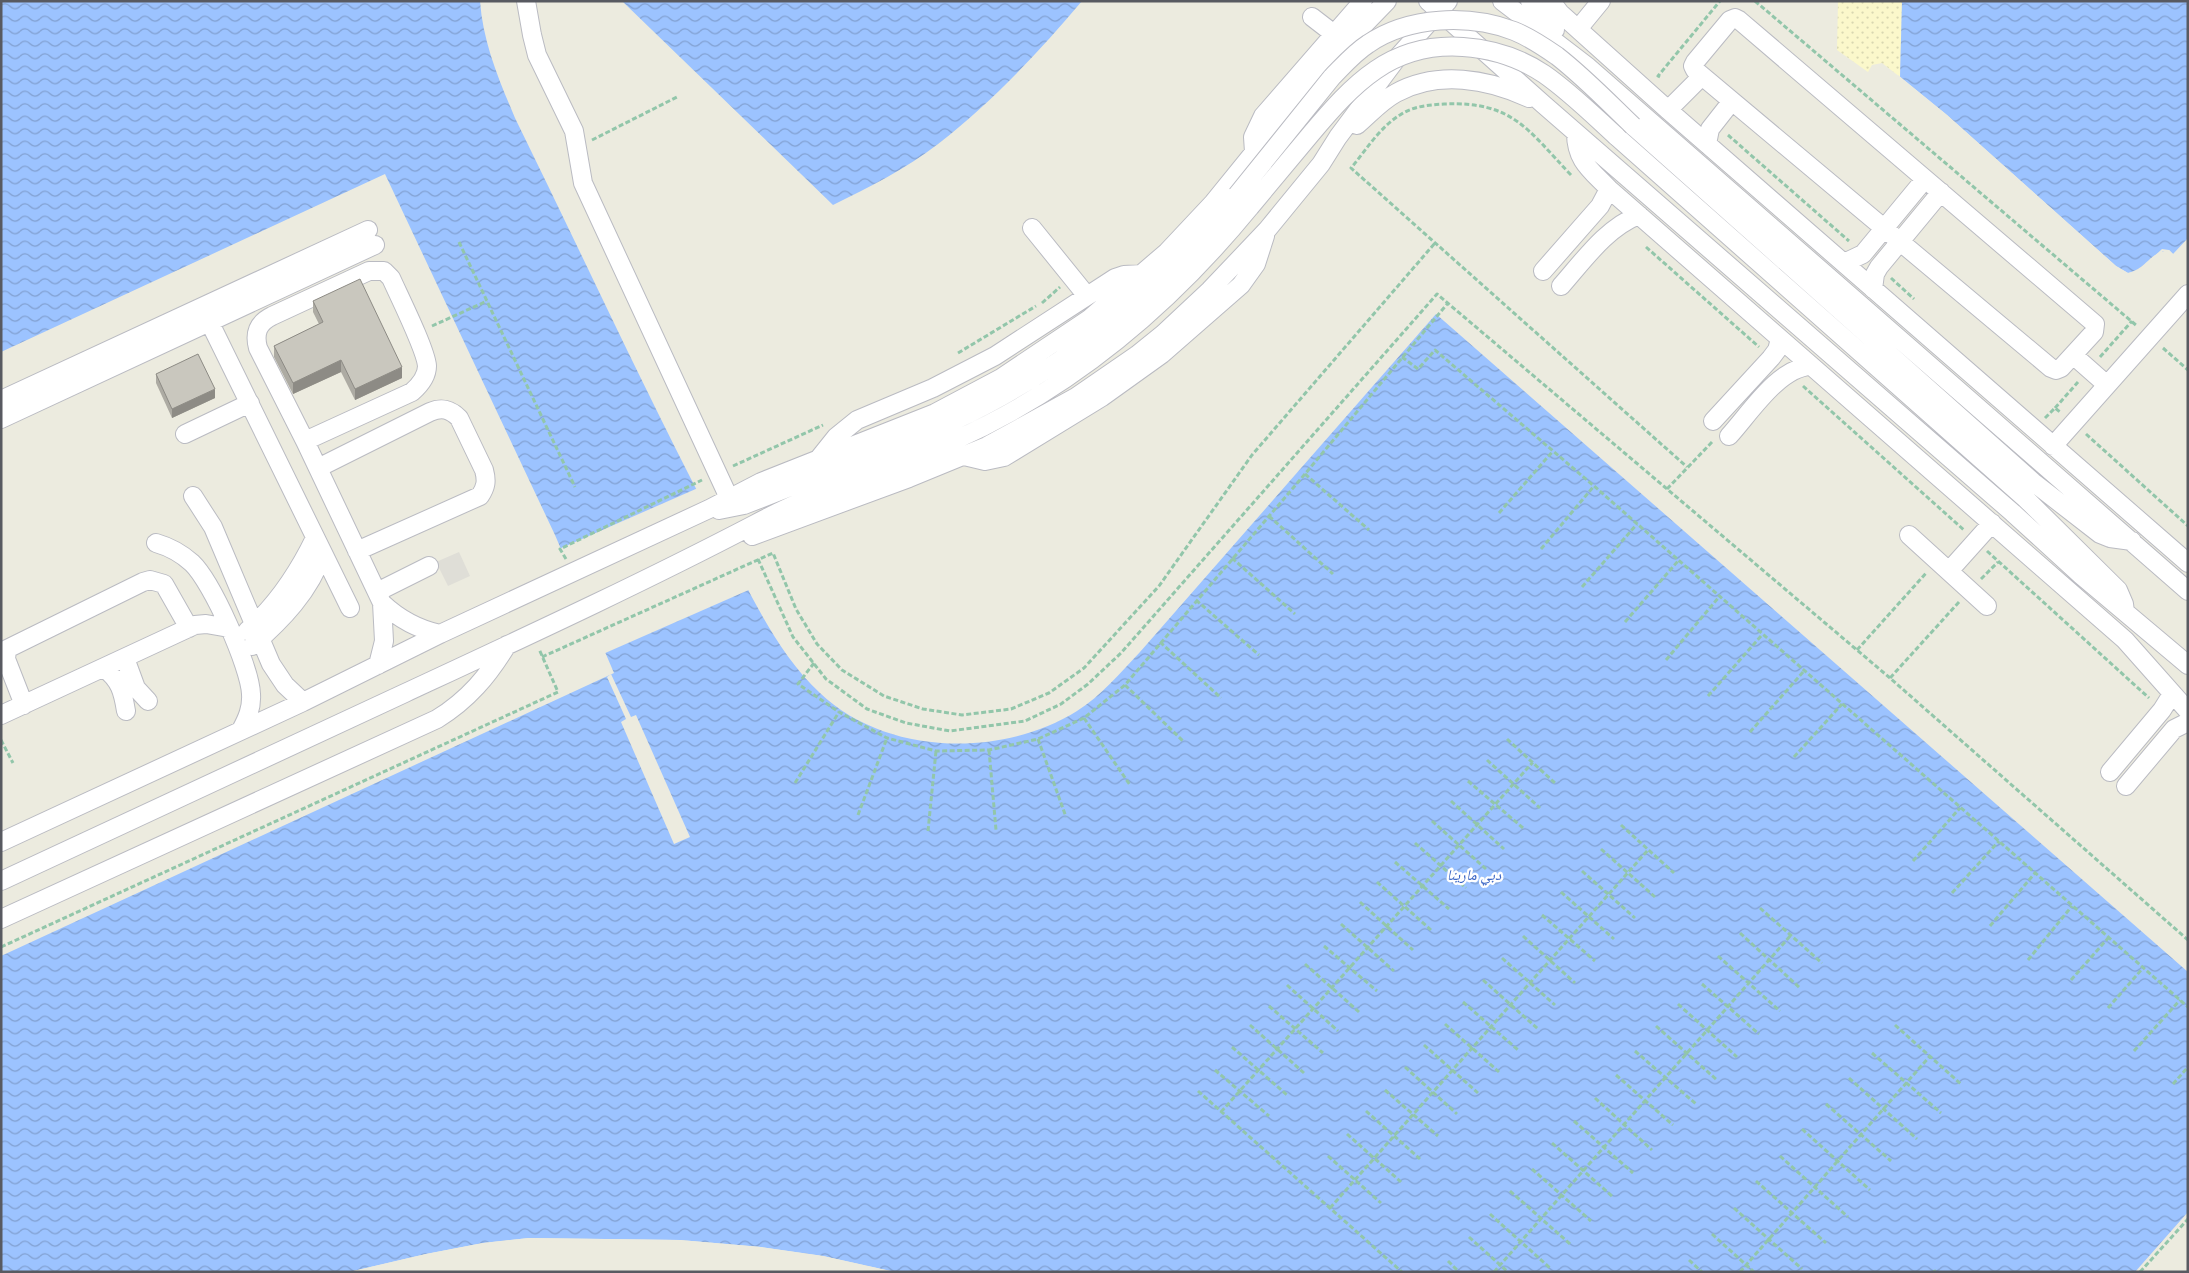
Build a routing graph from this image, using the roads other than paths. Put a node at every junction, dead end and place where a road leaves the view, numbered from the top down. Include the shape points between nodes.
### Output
1 (526, 1) edge
2 (1362, 1) edge
3 (1387, 1) edge
4 (1502, 1) edge
5 (1530, 1) edge
6 (1551, 1) edge
7 (1601, 1) edge
8 (1439, 4) edge
9 (1312, 17) dead end
10 (1578, 29) junction
11 (1334, 34) junction
12 (1588, 66) junction
13 (1702, 76) junction
14 (1732, 101) junction
15 (1543, 104) junction
16 (1668, 110) junction
17 (1576, 133) junction
18 (1338, 137) junction
19 (1707, 144) junction
20 (1254, 152) junction
21 (1926, 179) junction
22 (1609, 189) junction
23 (1941, 192) junction
24 (1243, 201) junction
25 (1639, 215) junction
26 (1032, 228) dead end
27 (1773, 228) junction
28 (1884, 228) junction
29 (1807, 232) junction
30 (1900, 242) junction
31 (1844, 263) junction
32 (1543, 270) dead end
33 (1143, 274) junction
34 (1561, 286) dead end
35 (1873, 289) junction
36 (2188, 294) edge
37 (1087, 296) junction
38 (210, 322) junction
39 (1780, 339) junction
40 (2073, 355) junction
41 (1811, 366) junction
42 (1827, 381) junction
43 (2107, 385) junction
44 (1866, 386) junction
45 (1, 400) edge
46 (250, 403) junction
47 (1, 419) edge
48 (185, 434) dead end
49 (305, 441) junction
50 (2053, 446) junction
51 (819, 458) junction
52 (318, 468) junction
53 (193, 496) dead end
54 (729, 498) junction
55 (709, 509) junction
56 (2133, 516) junction
57 (1992, 523) junction
58 (1909, 535) dead end
59 (727, 540) junction
60 (2132, 541) junction
61 (156, 543) dead end
62 (319, 545) junction
63 (357, 551) junction
64 (2145, 553) junction
65 (2188, 563) edge
66 (230, 564) junction
67 (429, 566) dead end
68 (1943, 566) junction
69 (2081, 575) junction
70 (205, 579) junction
71 (2188, 592) edge
72 (379, 598) junction
73 (2084, 604) junction
74 (1987, 606) dead end
75 (350, 608) dead end
76 (2124, 612) junction
77 (189, 628) junction
78 (257, 632) junction
79 (440, 634) junction
80 (235, 642) junction
81 (508, 645) junction
82 (124, 658) junction
83 (378, 665) junction
84 (2188, 665) edge
85 (104, 668) junction
86 (2172, 694) junction
87 (148, 701) dead end
88 (303, 702) junction
89 (24, 705) junction
90 (126, 711) dead end
91 (2188, 711) edge
92 (1, 715) edge
93 (2188, 722) edge
94 (241, 730) junction
95 (2110, 772) dead end
96 (2126, 786) dead end
97 (1, 842) edge
98 (1, 881) edge
99 (1, 919) edge

1 - 54 street via 537,55 574,131 584,183
2 - 11 street
3 - 20 street via 1324,66
4 - 12 street
5 - 12 street via 1543,19 1578,49
6 - 10 street
7 - 10 street
8 - 15 street
8 - 18 street
9 - 11 street
10 - 16 street
11 - 20 street via 1258,122 1253,137
12 - 27 street
13 - 14 street
13 - 16 street
13 - 21 street via 1694,69 1694,64 1730,20 1737,18
14 - 19 street via 1710,129
14 - 28 street
15 - 17 street
15 - 18 street via 1498,85 1475,80 1432,81 1396,93 1380,103 1354,129
16 - 19 street
17 - 22 street via 1579,156
17 - 44 street
18 - 59 street via 1321,164 1267,230 1210,290 1137,355 1076,397 964,456 756,536
19 - 29 street
20 - 33 street via 1191,228
21 - 23 street
21 - 28 street
22 - 25 street
22 - 32 street via 1600,206
23 - 30 street
23 - 40 street via 2095,324 2095,330
24 - 55 street via 1139,298 1086,342 1018,387 909,441 744,505
24 - 59 street via 1209,256 1153,310 1109,347 1038,396 953,441 788,508
24 - 60 street, bridge via 1332,77 1368,44 1408,26 1452,20 1487,24 1515,32 1557,56 2033,482 2100,534
24 - 76 street, bridge via 1349,91 1384,64 1421,49 1451,46 1489,50 1508,56 1544,74 2038,510 2118,590
25 - 34 street via 1614,230
25 - 39 street
26 - 37 street
27 - 29 street
27 - 60 street
28 - 30 street
28 - 31 street via 1863,254
29 - 31 street
30 - 35 street via 1879,267
30 - 40 street via 2051,368 2059,369
31 - 35 street
33 - 37 street via 1115,278
33 - 51 street via 1089,319 1001,378 935,413
35 - 50 street
36 - 43 street
37 - 51 street via 988,360 858,420 836,437
38 - 45 street via 372,237
38 - 46 street
38 - 47 street
39 - 41 street
39 - 41 street via 1777,350 1720,431 1788,372
40 - 43 street
41 - 42 street
42 - 44 street
42 - 57 street
43 - 50 street
44 - 69 street
46 - 48 street
46 - 62 street
49 - 49 street via 412,392 423,381 426,357 388,274 379,270 369,271 263,320 257,329 255,339 258,348
49 - 52 street
50 - 56 street
51 - 54 street
52 - 63 street
52 - 63 street via 430,412 446,409 459,418 484,470 487,479 480,496
53 - 66 street via 213,527
54 - 55 street
55 - 79 street
56 - 64 street
56 - 65 street
57 - 68 street via 1966,536
57 - 73 street
58 - 68 street
59 - 81 street
60 - 64 street
61 - 70 street via 182,554
62 - 75 street
62 - 78 street via 318,569 308,586 296,602
63 - 72 street
64 - 71 street
66 - 70 street
66 - 78 street
67 - 72 street
68 - 74 street
69 - 73 street
69 - 76 street
70 - 80 street
72 - 79 street via 409,623
72 - 83 street via 384,641
73 - 86 street via 2137,652
76 - 84 street
77 - 80 street via 206,624
77 - 82 street
77 - 89 street via 164,584 150,580 143,582 7,649 6,659
78 - 80 street
78 - 88 street via 277,675
79 - 83 street
80 - 94 street via 251,694 247,719
81 - 98 street
81 - 99 street via 481,684 437,719
82 - 85 street
82 - 87 street via 136,688
83 - 88 street
85 - 89 street
85 - 90 street via 120,684
86 - 91 street
86 - 95 street
88 - 94 street
89 - 92 street
93 - 96 street via 2174,728
94 - 97 street

